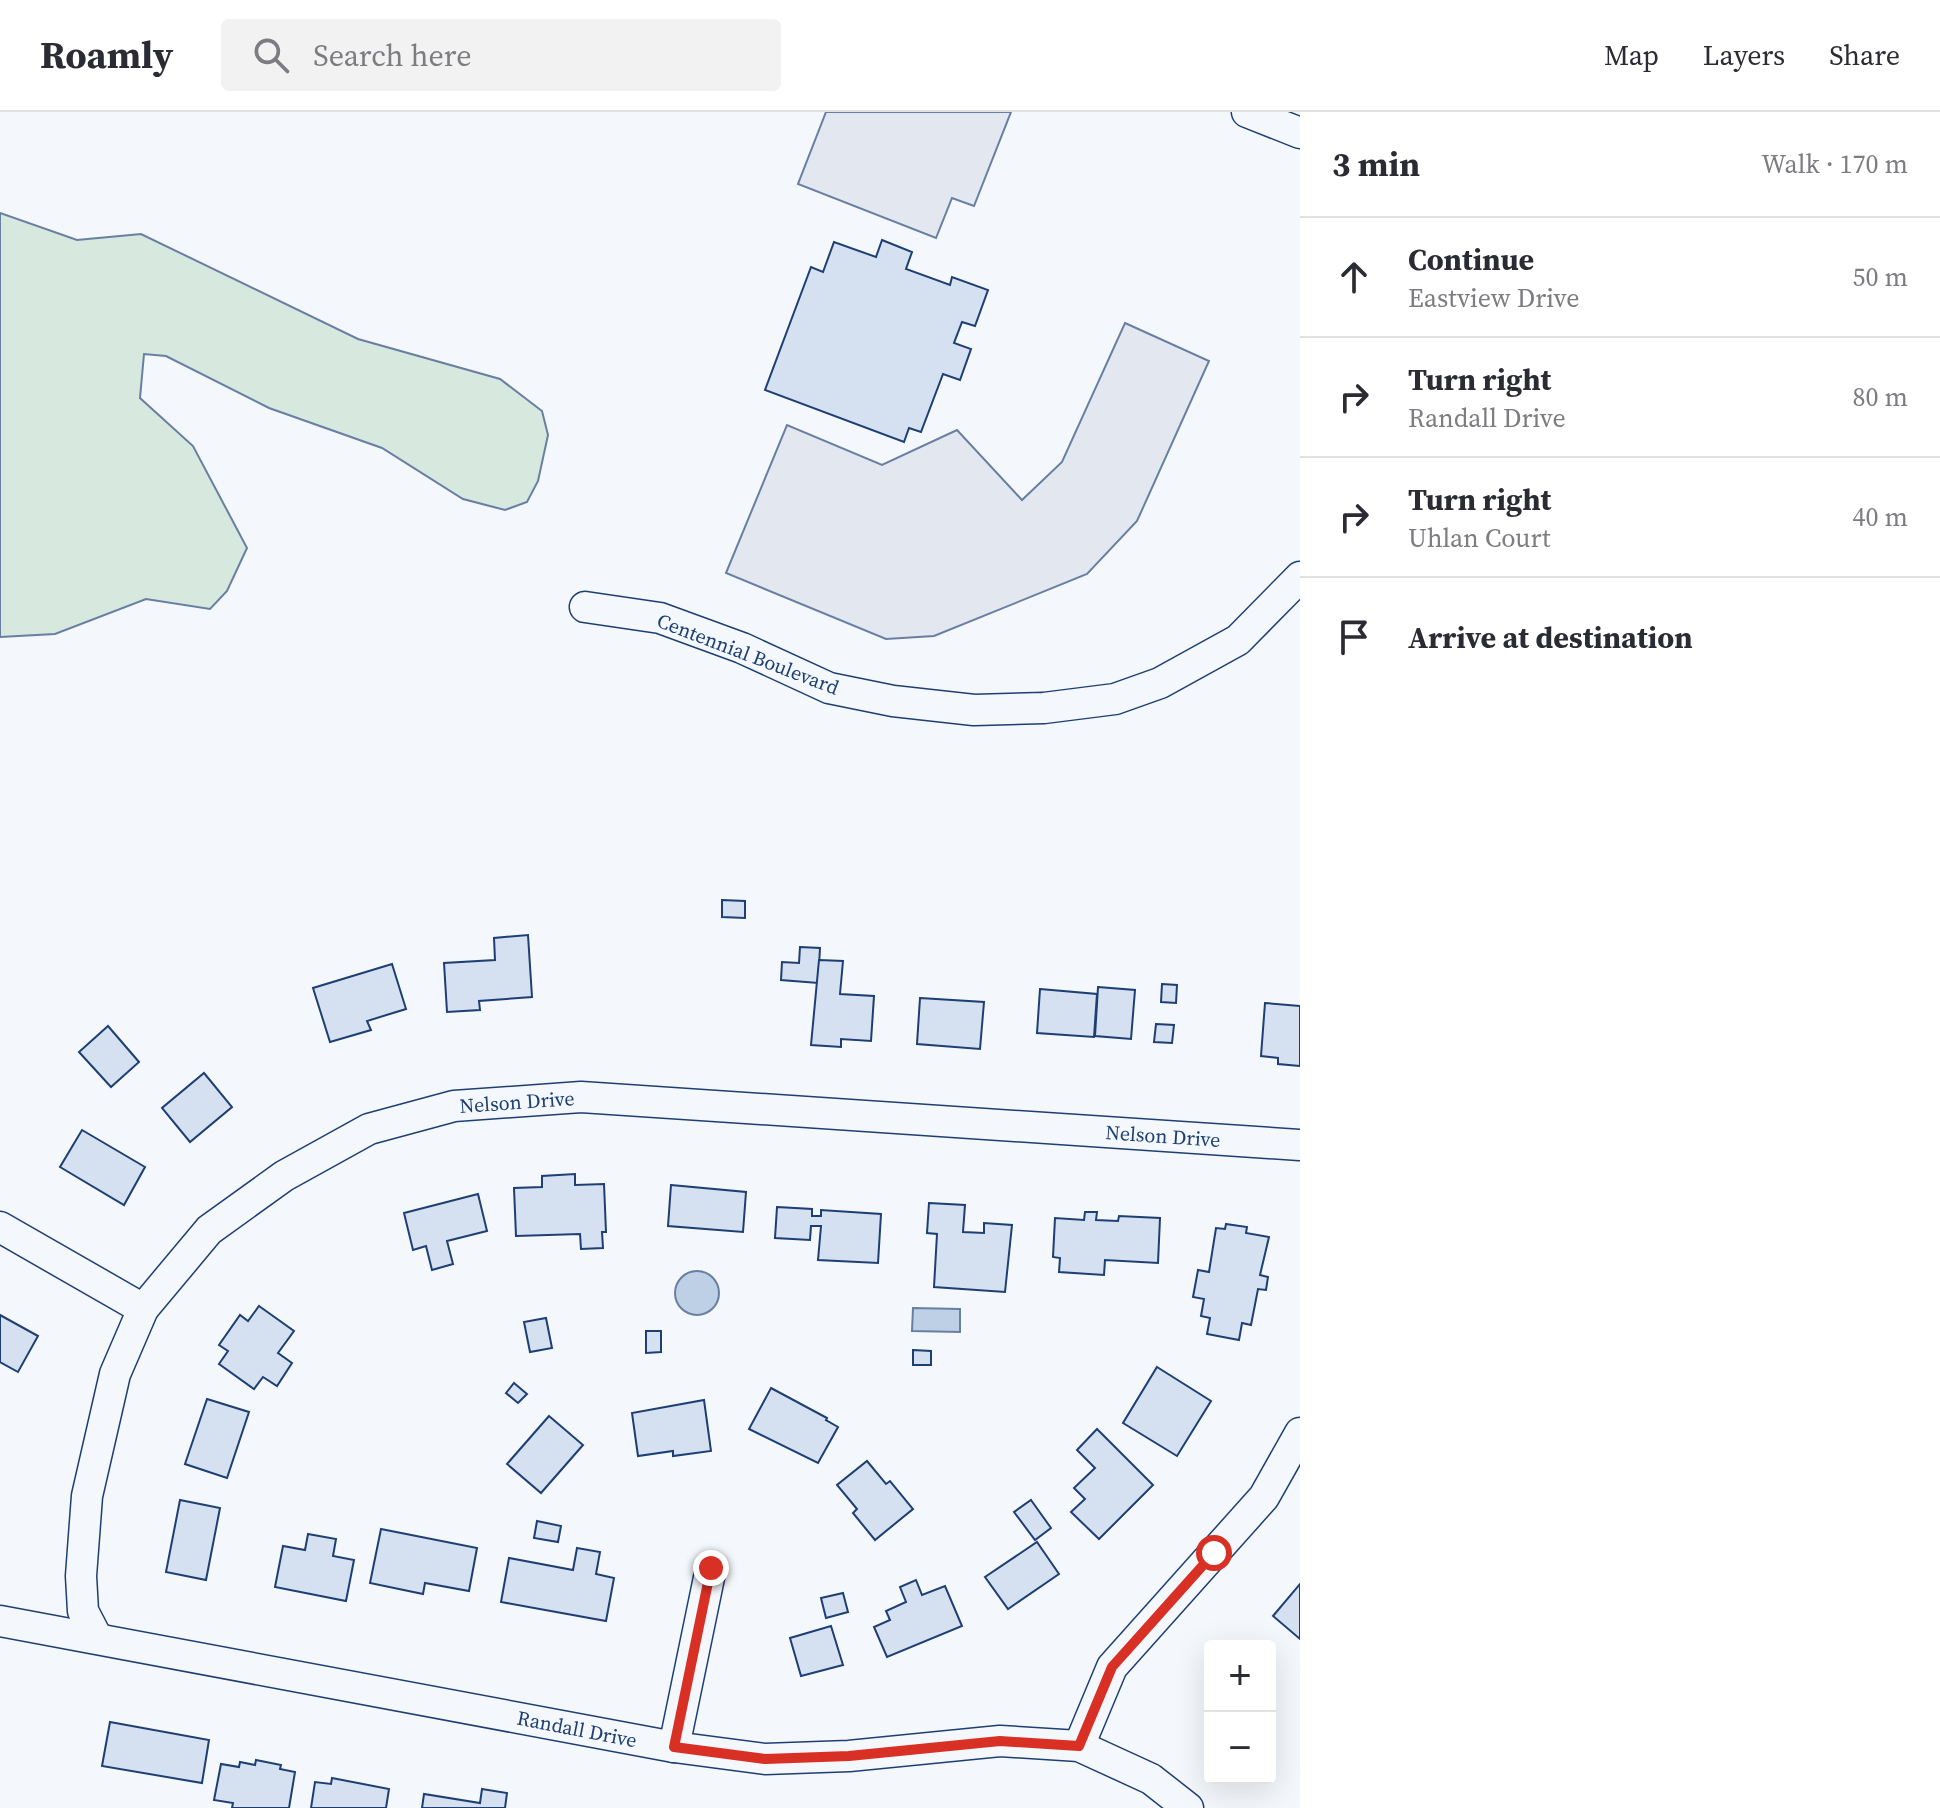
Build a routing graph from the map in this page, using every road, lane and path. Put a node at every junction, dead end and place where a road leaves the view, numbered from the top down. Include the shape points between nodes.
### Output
1 (1247, 112) edge
2 (1300, 133) edge
3 (1300, 577) edge
4 (585, 607) dead end
5 (1300, 1145) edge
6 (0, 1227) edge
7 (143, 1309) junction
8 (1300, 1433) edge
9 (711, 1568) dead end
10 (0, 1621) edge
11 (97, 1638) junction
12 (1079, 1746) junction
13 (674, 1747) junction
14 (1188, 1808) edge

1 - 2 street
3 - 4 street, Centennial Boulevard via 1238,640 1160,683 1115,699 1030,708 974,710 829,688 660,618
5 - 7 street, Nelson Drive via 581,1097 454,1106 369,1129 284,1176 209,1230
6 - 7 street
7 - 11 street, Nelson Drive via 115,1374 87,1496 83,1611
8 - 12 street via 1264,1497 1112,1667
9 - 13 street
10 - 11 street, Randall Drive
11 - 13 street, Randall Drive
12 - 13 street, Randall Drive via 1000,1741 765,1759
12 - 14 street, Randall Drive via 1151,1779

